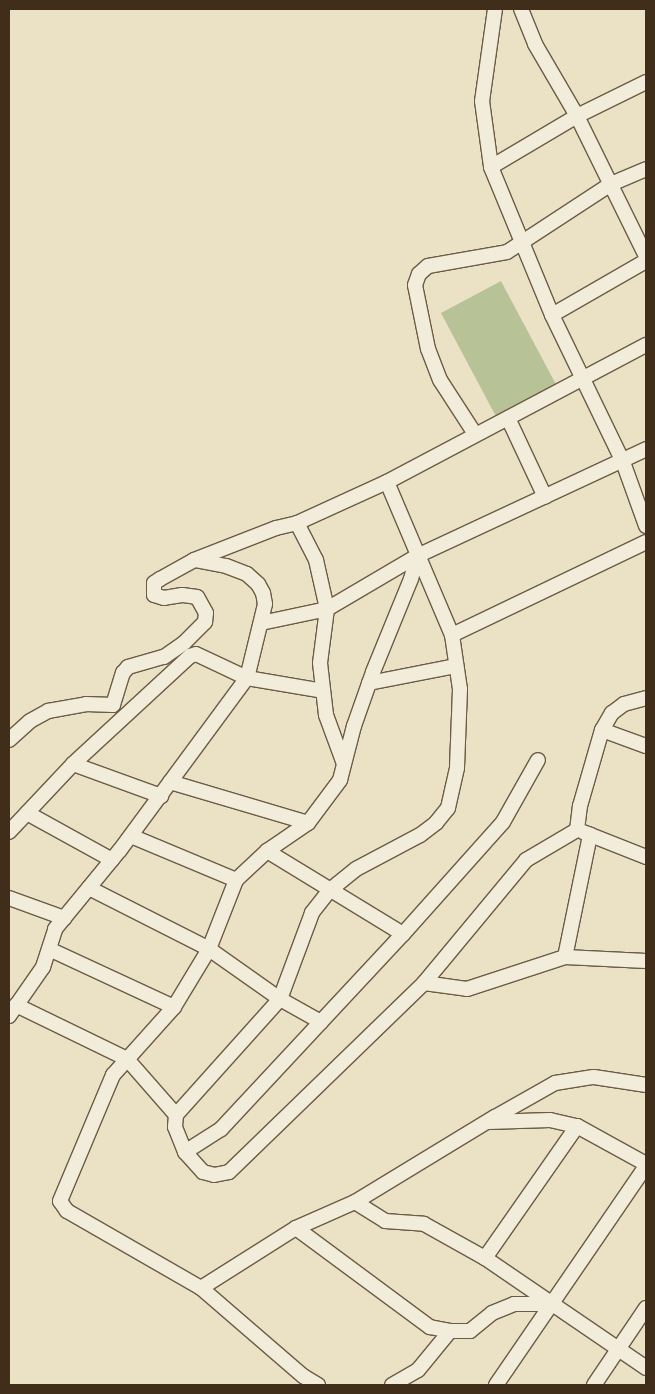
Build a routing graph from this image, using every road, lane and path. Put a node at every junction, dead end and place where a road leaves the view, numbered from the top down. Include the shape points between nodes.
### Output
1 (495, 9) edge
2 (521, 9) edge
3 (646, 82) edge
4 (577, 116) junction
5 (491, 167) junction
6 (646, 169) edge
7 (611, 184) junction
8 (522, 243) junction
9 (646, 256) edge
10 (646, 261) edge
11 (552, 315) junction
12 (646, 345) edge
13 (584, 380) junction
14 (508, 418) junction
15 (475, 434) junction
16 (646, 450) edge
17 (623, 462) junction
18 (386, 482) junction
19 (545, 498) junction
20 (296, 523) junction
21 (646, 526) edge
22 (646, 542) edge
23 (417, 556) junction
24 (194, 560) junction
25 (327, 609) junction
26 (261, 623) junction
27 (452, 635) junction
28 (456, 666) junction
29 (247, 678) junction
30 (369, 683) junction
31 (323, 692) junction
32 (646, 698) edge
33 (602, 730) junction
34 (9, 740) edge
35 (646, 746) edge
36 (538, 760) dead end
37 (73, 764) junction
38 (344, 764) junction
39 (170, 782) junction
40 (161, 796) junction
41 (27, 813) junction
42 (308, 823) junction
43 (9, 832) edge
44 (584, 832) junction
45 (131, 836) junction
46 (267, 851) junction
47 (646, 857) edge
48 (112, 860) junction
49 (236, 880) junction
50 (89, 888) junction
51 (329, 891) junction
52 (9, 898) edge
53 (64, 918) junction
54 (403, 934) junction
55 (49, 949) junction
56 (209, 949) junction
57 (565, 957) junction
58 (646, 961) edge
59 (424, 983) junction
60 (280, 999) junction
61 (174, 1007) junction
62 (13, 1010) edge
63 (321, 1022) junction
64 (127, 1059) junction
65 (646, 1085) edge
66 (176, 1114) junction
67 (487, 1122) junction
68 (577, 1126) junction
69 (185, 1152) junction
70 (646, 1165) edge
71 (356, 1202) junction
72 (296, 1228) junction
73 (485, 1258) junction
74 (202, 1288) junction
75 (553, 1304) junction
76 (646, 1308) edge
77 (450, 1331) junction
78 (619, 1349) junction
79 (646, 1368) edge
80 (318, 1385) edge
81 (392, 1385) edge
82 (496, 1385) edge
83 (594, 1385) edge

1 - 5 street via 482,101
2 - 4 street via 535,44
3 - 4 street
4 - 5 street
4 - 7 street
5 - 8 street
6 - 7 street
7 - 8 street
7 - 9 street
8 - 11 street
8 - 15 street via 507,252 428,266 414,286 428,349 440,380
10 - 11 street
11 - 13 street
12 - 13 street
13 - 14 street
13 - 17 street
14 - 15 street
14 - 19 street
15 - 18 street
16 - 17 street
17 - 19 street
17 - 21 street
18 - 20 street
18 - 23 street
19 - 23 street
20 - 24 street
20 - 25 street via 316,560
22 - 27 street
23 - 25 street
23 - 27 street
23 - 30 street via 411,579
24 - 26 street via 226,566 247,574 258,584 265,604
24 - 34 street via 154,583 153,589 154,594 164,598 192,595 203,604 205,622 184,643 164,657 128,667 122,672 113,705 86,704 48,711 30,721
25 - 26 street
25 - 31 street via 320,663
26 - 29 street
27 - 28 street
28 - 30 street
28 - 51 street via 460,689 458,768 448,808 420,835 356,869
29 - 31 street
29 - 37 street via 196,654 190,656
29 - 39 street
30 - 38 street
31 - 38 street via 326,715
32 - 33 street via 624,704 612,713
33 - 35 street
33 - 44 street via 580,806
36 - 54 street via 503,822
37 - 40 street
37 - 41 street
38 - 42 street via 340,780
39 - 40 street
39 - 42 street
40 - 45 street
41 - 43 street
41 - 48 street
42 - 46 street
44 - 47 street
44 - 57 street
44 - 59 street via 526,860
45 - 48 street
45 - 49 street
46 - 49 street
46 - 51 street
48 - 50 street
49 - 56 street
50 - 53 street
50 - 56 street
51 - 54 street
51 - 60 street via 312,913
52 - 53 street
53 - 55 street
54 - 63 street
55 - 61 street
55 - 62 street via 43,967
56 - 60 street
56 - 61 street
57 - 58 street
57 - 59 street via 467,988
59 - 69 street via 229,1172 214,1175 204,1172
60 - 63 street
60 - 66 street
61 - 64 street
62 - 64 street
63 - 69 street via 221,1129
64 - 66 street
64 - 74 street via 113,1075 60,1201 67,1211
65 - 67 street via 594,1077 555,1084
66 - 69 street via 174,1127
67 - 68 street via 550,1120
67 - 71 street
68 - 70 street
68 - 73 street
70 - 75 street
71 - 72 street
71 - 73 street via 385,1221 424,1224
72 - 74 street
72 - 77 street via 430,1327
73 - 75 street
74 - 80 street via 303,1376
75 - 77 street via 514,1304 492,1314 470,1331
75 - 78 street
75 - 82 street
76 - 78 street
77 - 81 street via 418,1370
78 - 79 street
78 - 83 street

